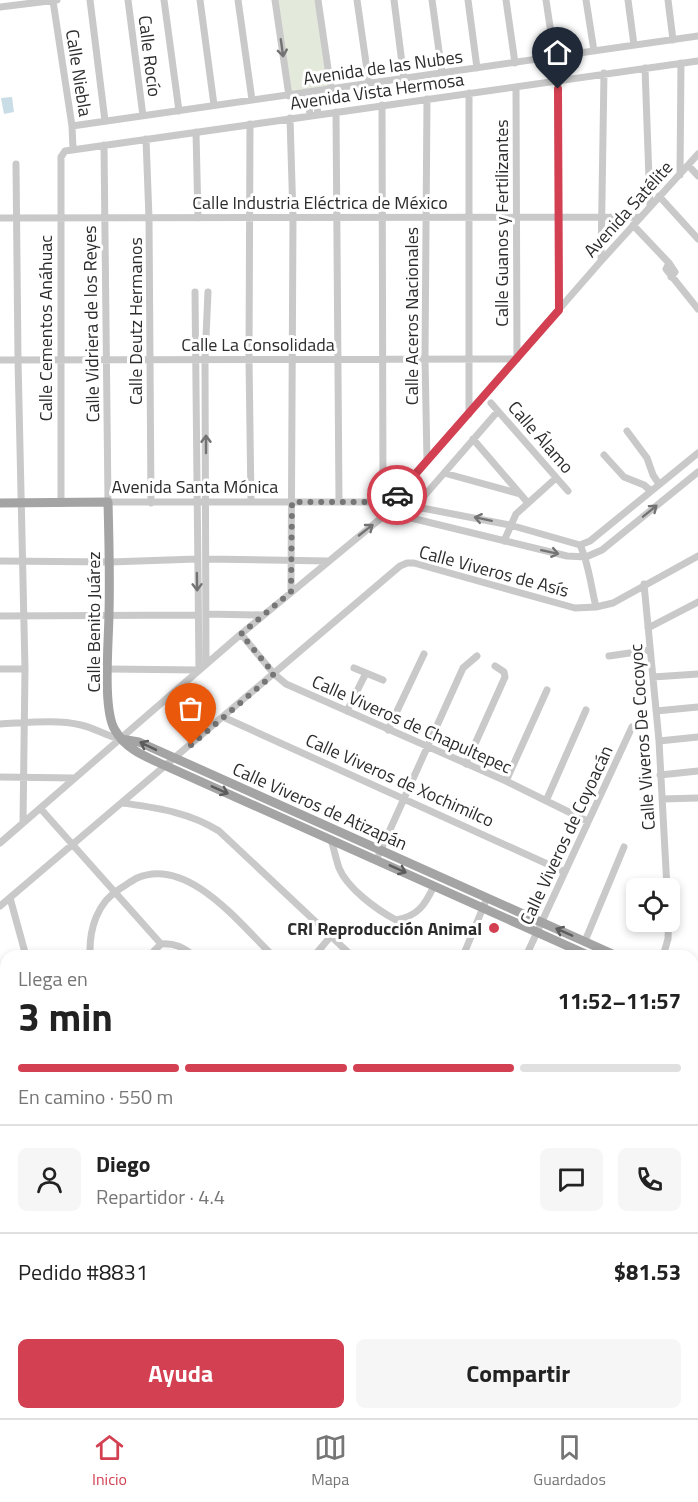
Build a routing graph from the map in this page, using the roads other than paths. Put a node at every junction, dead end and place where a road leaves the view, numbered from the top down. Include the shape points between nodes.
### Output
1 (55, 0) edge
2 (90, 0) edge
3 (128, 0) edge
4 (164, 0) edge
5 (200, 0) edge
6 (238, 0) edge
7 (275, 0) edge
8 (318, 0) edge
9 (357, 0) edge
10 (394, 0) edge
11 (432, 0) edge
12 (468, 0) edge
13 (506, 0) edge
14 (546, 0) edge
15 (586, 0) edge
16 (628, 0) edge
17 (668, 0) edge
18 (0, 7) edge
19 (698, 36) edge
20 (673, 40) junction
21 (634, 45) junction
22 (594, 51) junction
23 (554, 54) junction
24 (698, 61) edge
25 (515, 63) junction
26 (681, 63) junction
27 (477, 68) junction
28 (645, 68) junction
29 (442, 73) junction
30 (603, 73) junction
31 (404, 79) junction
32 (556, 80) junction
33 (369, 84) junction
34 (516, 87) junction
35 (331, 89) junction
36 (311, 92) junction
37 (469, 93) junction
38 (289, 96) junction
39 (427, 99) junction
40 (252, 100) junction
41 (214, 105) junction
42 (382, 105) junction
43 (179, 111) junction
44 (336, 112) junction
45 (314, 115) junction
46 (143, 116) junction
47 (290, 118) junction
48 (105, 121) junction
49 (250, 124) junction
50 (72, 126) junction
51 (196, 132) junction
52 (146, 139) junction
53 (104, 145) junction
54 (73, 149) junction
55 (62, 153) joint
56 (698, 154) edge
57 (16, 164) dead end
58 (688, 165) junction
59 (680, 175) junction
60 (698, 176) edge
61 (659, 196) junction
62 (650, 207) junction
63 (336, 217) junction
64 (382, 217) junction
65 (425, 217) junction
66 (470, 217) junction
67 (515, 217) junction
68 (559, 217) junction
69 (603, 217) junction
70 (641, 217) junction
71 (0, 218) edge
72 (16, 218) junction
73 (60, 218) junction
74 (105, 218) junction
75 (149, 218) junction
76 (198, 218) junction
77 (249, 218) junction
78 (293, 218) junction
79 (633, 225) junction
80 (698, 239) edge
81 (601, 261) junction
82 (195, 292) dead end
83 (208, 292) dead end
84 (698, 309) edge
85 (559, 310) junction
86 (106, 359) junction
87 (150, 359) junction
88 (195, 359) junction
89 (205, 359) junction
90 (249, 359) junction
91 (293, 359) junction
92 (338, 359) junction
93 (381, 359) junction
94 (425, 359) junction
95 (470, 359) junction
96 (516, 359) junction
97 (0, 360) edge
98 (18, 360) junction
99 (61, 360) junction
100 (491, 403) dead end
101 (498, 411) junction
102 (469, 414) junction
103 (627, 431) dead end
104 (473, 439) junction
105 (698, 453) edge
106 (604, 454) dead end
107 (427, 461) junction
108 (698, 472) edge
109 (444, 473) junction
110 (556, 478) junction
111 (660, 484) junction
112 (568, 491) dead end
113 (651, 491) junction
114 (520, 494) junction
115 (339, 501) junction
116 (108, 502) junction
117 (250, 502) junction
118 (292, 502) junction
119 (387, 502) junction
120 (0, 503) edge
121 (21, 503) junction
122 (61, 503) junction
123 (151, 503) junction
124 (196, 503) junction
125 (206, 503) junction
126 (528, 503) junction
127 (419, 506) junction
128 (411, 518) junction
129 (619, 519) junction
130 (510, 525) junction
131 (628, 528) junction
132 (535, 533) junction
133 (504, 541) junction
134 (580, 545) junction
135 (531, 548) junction
136 (698, 555) edge
137 (586, 557) junction
138 (197, 559) junction
139 (206, 559) junction
140 (291, 560) junction
141 (0, 561) edge
142 (23, 561) junction
143 (328, 561) junction
144 (110, 562) junction
145 (644, 584) junction
146 (291, 592) junction
147 (698, 602) edge
148 (596, 607) junction
149 (202, 615) junction
150 (263, 615) junction
151 (0, 616) edge
152 (24, 616) junction
153 (109, 616) junction
154 (648, 628) junction
155 (241, 634) junction
156 (650, 650) junction
157 (424, 654) dead end
158 (477, 656) dead end
159 (609, 656) dead end
160 (206, 664) junction
161 (495, 666) dead end
162 (354, 668) dead end
163 (0, 669) edge
164 (25, 669) junction
165 (108, 669) junction
166 (199, 670) junction
167 (366, 673) junction
168 (274, 674) junction
169 (698, 674) edge
170 (653, 677) junction
171 (383, 680) dead end
172 (547, 690) dead end
173 (698, 707) edge
174 (586, 710) dead end
175 (347, 711) junction
176 (656, 711) junction
177 (223, 717) junction
178 (25, 723) junction
179 (0, 724) edge
180 (632, 727) dead end
181 (388, 729) junction
182 (698, 738) edge
183 (121, 739) junction
184 (659, 741) junction
185 (427, 747) junction
186 (174, 759) junction
187 (466, 764) junction
188 (166, 766) junction
189 (698, 771) edge
190 (660, 775) junction
191 (23, 776) junction
192 (0, 777) edge
193 (75, 778) junction
194 (506, 782) junction
195 (404, 797) junction
196 (698, 798) edge
197 (662, 799) junction
198 (546, 801) junction
199 (123, 803) junction
200 (40, 808) junction
201 (587, 821) junction
202 (23, 823) junction
203 (0, 833) edge
204 (11, 834) junction
205 (331, 840) junction
206 (0, 843) edge
207 (72, 845) junction
208 (624, 848) dead end
209 (379, 855) junction
210 (565, 872) junction
211 (666, 878) edge
212 (435, 886) junction
213 (114, 892) junction
214 (9, 898) junction
215 (487, 898) junction
216 (0, 906) edge
217 (483, 908) junction
218 (541, 922) junction
219 (537, 932) junction
220 (668, 932) edge
221 (332, 936) junction
222 (585, 941) junction
223 (161, 944) junction
224 (24, 950) edge
225 (90, 950) edge
226 (155, 950) edge
227 (184, 950) edge
228 (267, 950) edge
229 (319, 950) edge
230 (346, 950) edge
231 (466, 950) edge
232 (529, 950) edge
233 (575, 950) edge
234 (604, 950) edge
235 (665, 950) edge

1 - 18 street
1 - 50 street, Calle Niebla
2 - 48 street
3 - 46 street, Calle Rocío
4 - 43 street
5 - 41 street
6 - 40 street
7 -> 38 street
8 - 35 street
9 - 33 street
10 - 31 street
11 - 29 street
12 - 27 street
13 - 25 street
14 - 23 street
15 - 22 street
16 - 21 street
17 - 20 street
19 - 20 street, Avenida de las Nubes
20 - 21 street, Avenida de las Nubes
21 - 22 street, Avenida de las Nubes
22 - 23 street, Avenida de las Nubes
23 - 25 street, Avenida de las Nubes
23 - 32 street
24 - 26 street, Avenida Vista Hermosa
25 - 27 street, Avenida de las Nubes
26 - 28 street, Avenida Vista Hermosa
26 - 59 street
27 - 29 street, Avenida de las Nubes
28 - 30 street, Avenida Vista Hermosa
28 - 62 street
29 - 31 street, Avenida de las Nubes
30 - 32 street, Avenida Vista Hermosa
30 - 69 street
31 - 33 street, Avenida de las Nubes
32 - 34 street, Avenida Vista Hermosa
32 - 68 street
33 - 35 street, Avenida de las Nubes
34 - 37 street, Avenida Vista Hermosa
34 - 67 street, Calle Guanos y Fertilizantes
35 - 36 street, Avenida de las Nubes
36 - 38 street, Avenida de las Nubes
36 - 45 street
37 - 39 street, Avenida Vista Hermosa
37 - 66 street
38 - 40 street, Avenida de las Nubes
39 - 42 street, Avenida Vista Hermosa
39 - 65 street, Calle Aceros Nacionales
40 - 41 street, Avenida de las Nubes
41 - 43 street, Avenida de las Nubes
42 - 44 street, Avenida Vista Hermosa
42 - 64 street
43 - 46 street, Avenida de las Nubes
44 - 45 street, Avenida Vista Hermosa
44 - 63 street
45 - 47 street, Avenida Vista Hermosa
46 - 48 street, Avenida de las Nubes
47 - 49 street, Avenida Vista Hermosa
47 - 78 street
48 - 50 street, Avenida de las Nubes
49 - 51 street, Avenida Vista Hermosa
49 - 77 street
50 - 54 street, Calle Niebla
51 - 52 street, Avenida Vista Hermosa
51 - 76 street
52 - 53 street, Avenida Vista Hermosa
52 - 75 street, Calle Deutz Hermanos
53 - 54 street, Avenida Vista Hermosa
53 - 74 street, Calle Vidriera de los Reyes
54 - 55 street, Avenida Vista Hermosa
55 - 73 street, Calle Cementos Anáhuac
56 - 58 street, Avenida Satélite
57 - 72 street
58 - 59 street, Avenida Satélite
58 - 60 street
59 - 61 street, Avenida Satélite
61 - 62 street, Avenida Satélite
61 - 80 street
62 - 70 street, Avenida Satélite
63 - 64 street, Calle Industria Eléctrica de México
63 - 78 street, Calle Industria Eléctrica de México
63 - 92 street
64 - 65 street, Calle Industria Eléctrica de México
64 - 93 street
65 - 66 street, Calle Industria Eléctrica de México
65 - 94 street, Calle Aceros Nacionales
66 - 67 street, Calle Industria Eléctrica de México
66 - 95 street
67 - 68 street, Calle Industria Eléctrica de México
67 - 96 street, Calle Guanos y Fertilizantes
68 - 69 street, Calle Industria Eléctrica de México
68 - 85 street
69 - 70 street, Calle Industria Eléctrica de México
69 - 81 street
70 - 79 street, Avenida Satélite
71 - 72 street, Calle Industria Eléctrica de México
72 - 73 street, Calle Industria Eléctrica de México
72 - 98 street
73 - 74 street, Calle Industria Eléctrica de México
73 - 99 street, Calle Cementos Anáhuac
74 - 75 street, Calle Industria Eléctrica de México
74 - 86 street, Calle Vidriera de los Reyes
75 - 76 street, Calle Industria Eléctrica de México
75 - 87 street, Calle Deutz Hermanos
76 - 77 street, Calle Industria Eléctrica de México
77 - 78 street, Calle Industria Eléctrica de México
77 - 90 street
78 - 91 street
79 - 81 street, Avenida Satélite
79 - 84 street
81 - 85 street, Avenida Satélite
82 - 88 street
83 - 89 street
85 - 96 street, Avenida Satélite
86 - 87 street, Calle La Consolidada
86 - 99 street, Calle La Consolidada
86 - 116 street, Calle Vidriera de los Reyes
87 - 88 street, Calle La Consolidada
87 - 123 street, Calle Deutz Hermanos
88 - 89 street, Calle La Consolidada
88 - 124 street
89 - 90 street, Calle La Consolidada
125 -> 89 street
90 - 91 street, Calle La Consolidada
90 - 117 street
91 - 92 street, Calle La Consolidada
91 - 118 street
92 - 93 street, Calle La Consolidada
92 - 115 street
93 - 94 street, Calle La Consolidada
93 - 119 street
94 - 95 street, Calle La Consolidada
94 - 107 street, Calle Aceros Nacionales
95 - 96 street, Calle La Consolidada
95 - 102 street
96 - 102 street, Avenida Satélite
97 - 98 street, Calle La Consolidada
98 - 99 street, Calle La Consolidada
98 - 121 street
99 - 122 street, Calle Cementos Anáhuac
100 - 101 street, Calle Álamo
101 - 104 street
101 - 110 street, Calle Álamo
102 - 107 street, Avenida Satélite
103 - 111 street
104 - 109 street
104 - 114 street
105 - 111 street
106 - 113 street via 624,477
107 - 119 street, Avenida Satélite
131 -> 108 street
109 - 114 street
109 - 127 street
110 - 112 street, Calle Álamo
110 - 126 street
111 - 113 street
113 - 129 street
114 - 126 street
115 - 118 street, Avenida Santa Mónica
115 - 119 street, Avenida Santa Mónica
116 - 122 main road, Avenida Santa Mónica
116 - 123 street, Avenida Santa Mónica
116 - 144 main road, Calle Benito Juárez
117 - 118 street, Avenida Santa Mónica
117 - 125 street, Avenida Santa Mónica
118 - 140 street
119 - 127 street, Avenida Santa Mónica
119 - 128 street
120 - 121 main road, Avenida Santa Mónica
121 - 122 main road, Avenida Santa Mónica
121 - 142 street
123 - 124 street, Avenida Santa Mónica
124 - 125 street, Avenida Santa Mónica
124 - 138 street
125 - 139 street
126 - 130 street
127 - 128 street
130 -> 127 street, Avenida Santa Mónica
128 - 133 street
143 -> 128 street via 380,519
129 - 131 street
129 - 134 street via 590,542
130 - 132 street, Avenida Santa Mónica
130 - 133 street
131 - 137 street via 602,550
132 - 134 street, Avenida Santa Mónica
132 - 135 street
133 - 135 street
134 - 137 street
135 -> 137 street
136 - 145 street, Calle Viveros de Asís
137 - 148 street
138 - 144 street
138 -> 149 street
139 - 140 street
139 - 149 street
140 - 143 street
140 - 146 street
141 - 142 street
142 - 144 street
142 - 152 street
143 - 146 street
144 - 153 main road, Calle Benito Juárez
145 - 148 street, Calle Viveros de Asís via 613,603
145 - 154 street, Calle Viveros De Cocoyoc
146 - 150 street
147 - 154 street
148 - 168 street, Calle Viveros de Asís via 575,608 407,563
149 - 150 street
149 - 153 street
149 - 160 street
149 - 166 street
150 - 155 street
151 - 152 street
152 - 153 street
152 - 164 street
153 - 165 main road, Calle Benito Juárez
154 - 156 street, Calle Viveros De Cocoyoc
155 - 160 street
155 - 168 street, Calle Viveros de Chapultepec
156 - 159 street
156 - 170 street, Calle Viveros De Cocoyoc
157 - 181 street
158 - 185 street via 463,668
160 - 166 street
161 - 187 street via 506,677
162 - 167 street
163 - 164 street
164 - 178 street
165 - 166 street
165 - 183 main road, Calle Benito Juárez via 110,715
166 - 183 street
167 - 171 street
167 - 175 street
168 - 175 street, Calle Viveros de Chapultepec via 286,684
168 - 177 street, Calle Viveros de Asís
169 - 170 street
170 - 176 street, Calle Viveros De Cocoyoc
172 - 194 street
173 - 176 street
174 - 198 street
175 - 181 street, Calle Viveros de Chapultepec
176 - 184 street, Calle Viveros De Cocoyoc
177 - 186 street, Calle Viveros de Asís
177 - 195 street, Calle Viveros de Xochimilco
178 - 179 street
178 - 183 street via 73,723
178 - 191 street
180 - 201 street, Calle Viveros de Coyoacán
181 - 185 street, Calle Viveros de Chapultepec
182 - 184 street
186 -> 183 main road, Calle Viveros de Atizapán via 139,742
183 - 188 main road, Calle Viveros de Atizapán via 131,749
183 - 193 street
184 - 190 street, Calle Viveros De Cocoyoc
185 - 187 street, Calle Viveros de Chapultepec
185 - 195 street
186 - 188 street, Calle Viveros de Asís
186 - 209 main road, Calle Viveros de Atizapán
187 - 194 street, Calle Viveros de Chapultepec
188 - 199 street, Calle Viveros de Asís
188 -> 205 main road, Calle Viveros de Atizapán
189 - 190 street
190 - 197 street, Calle Viveros De Cocoyoc
191 - 192 street
191 - 193 street
191 - 202 street
193 - 200 street
194 - 198 street, Calle Viveros de Chapultepec
195 - 209 street
195 - 210 street, Calle Viveros de Xochimilco
196 - 197 street
197 - 211 street, Calle Viveros De Cocoyoc
198 - 201 street, Calle Viveros de Chapultepec
199 - 207 street, Calle Viveros de Asís
199 - 221 street via 164,809 219,831
200 - 202 street
200 - 207 street
201 - 210 street, Calle Viveros de Coyoacán
202 - 204 street
203 - 204 street
204 - 206 street
205 - 209 main road, Calle Viveros de Atizapán
205 - 212 street via 345,878 371,904 396,920 418,912
207 - 213 street
207 - 214 street, Calle Viveros de Asís
208 - 222 street
209 -> 212 main road, Calle Viveros de Atizapán
209 - 215 main road, Calle Viveros de Atizapán
210 - 218 street, Calle Viveros de Coyoacán
212 - 217 main road, Calle Viveros de Atizapán
213 - 223 street
213 - 225 street via 93,924
213 - 228 street via 149,875 180,877 199,887
214 - 216 street, Calle Viveros de Asís
214 - 224 street
215 - 217 street
215 - 218 main road, Calle Viveros de Atizapán
217 - 219 main road, Calle Viveros de Atizapán
217 - 231 street
218 - 219 street, Calle Viveros de Coyoacán
222 -> 218 main road, Calle Viveros de Atizapán
219 - 232 street, Calle Viveros de Coyoacán
219 - 233 main road, Calle Viveros de Atizapán
220 - 235 street
221 - 229 street
221 - 230 street
222 - 234 main road, Calle Viveros de Atizapán
223 - 226 street
223 - 227 street via 172,943

